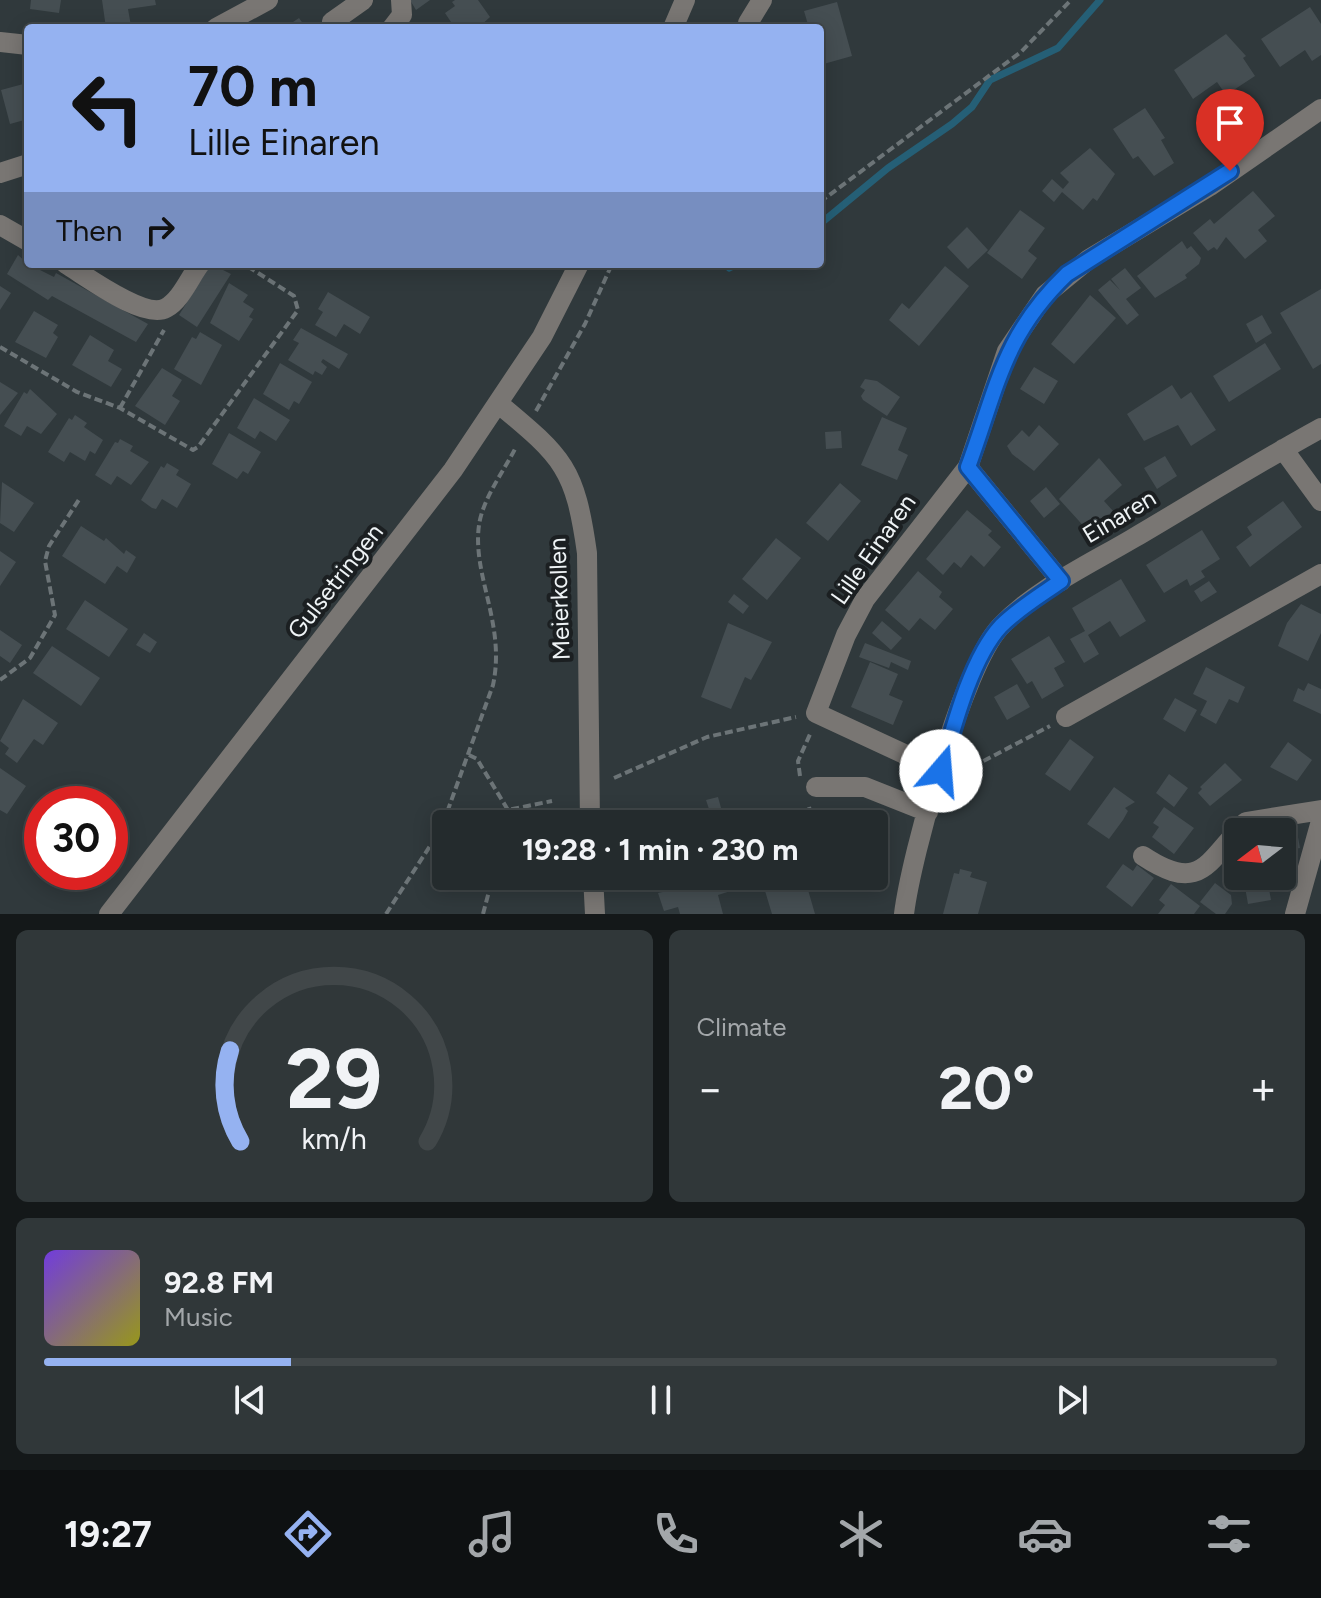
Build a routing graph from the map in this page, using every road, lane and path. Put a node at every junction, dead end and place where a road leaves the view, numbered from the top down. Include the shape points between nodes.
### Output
1 (268, 0) edge
2 (363, 0) edge
3 (401, 0) edge
4 (685, 0) edge
5 (762, 0) edge
6 (1071, 0) edge
7 (332, 22) dead end
8 (748, 23) dead end
9 (223, 24) edge
10 (395, 24) edge
11 (675, 24) edge
12 (0, 42) edge
13 (24, 45) edge
14 (1321, 109) edge
15 (24, 165) edge
16 (0, 173) edge
17 (824, 199) edge
18 (0, 225) edge
19 (24, 239) edge
20 (73, 268) edge
21 (191, 268) edge
22 (250, 268) edge
23 (577, 268) edge
24 (611, 268) edge
25 (163, 310) junction
26 (0, 347) edge
27 (542, 399) dead end
28 (499, 404) junction
29 (120, 408) junction
30 (1321, 428) edge
31 (1283, 449) junction
32 (512, 454) dead end
33 (968, 467) junction
34 (80, 498) dead end
35 (1321, 501) edge
36 (1321, 574) edge
37 (1061, 581) junction
38 (0, 680) edge
39 (816, 713) junction
40 (1066, 717) joint
41 (469, 755) junction
42 (942, 768) junction
43 (614, 778) dead end
44 (816, 787) dead end
45 (552, 801) dead end
46 (508, 810) joint
47 (590, 810) edge
48 (1321, 810) edge
49 (928, 812) junction
50 (1321, 821) edge
51 (1143, 856) dead end
52 (489, 890) edge
53 (594, 890) edge
54 (109, 914) edge
55 (386, 914) edge
56 (483, 914) edge
57 (595, 914) edge
58 (904, 914) edge
59 (1295, 914) edge

1 - 9 street
2 - 7 street
3 - 10 street via 402,15
4 - 11 street
5 - 8 street
6 - 17 path via 1021,52
12 - 13 street
14 - 33 street, Lille Einaren via 1210,186 1089,259 1045,295 1007,351
15 - 16 street
18 - 19 street
20 - 25 street via 134,305
21 - 25 street via 174,302
22 - 29 path via 294,296 298,310 198,447 184,447
23 - 28 street, Gulsetringen
24 - 27 path
25 - 29 path via 164,329
26 - 29 path via 91,400
28 - 47 street, Meierkollen via 558,457 570,475 582,520 587,553
28 - 54 street, Gulsetringen
30 - 31 street, Einaren
31 - 35 street
31 - 37 street, Einaren
32 - 41 path via 479,524 498,661
33 - 37 street
33 - 39 street, Lille Einaren via 865,599
34 - 38 path via 45,561 55,615 30,658
36 - 40 street
37 - 42 street, Einaren via 1018,611 985,650
39 - 42 street
39 - 43 path via 707,737
40 - 42 path via 976,765
41 - 46 path via 477,759
41 - 55 path via 441,829
42 - 49 street, Einaren
44 - 49 street via 865,787
45 - 46 path
48 - 51 street via 1246,822 1212,863 1188,875 1165,871
49 - 58 street, Einaren
50 - 59 street
52 - 56 path
53 - 57 street

